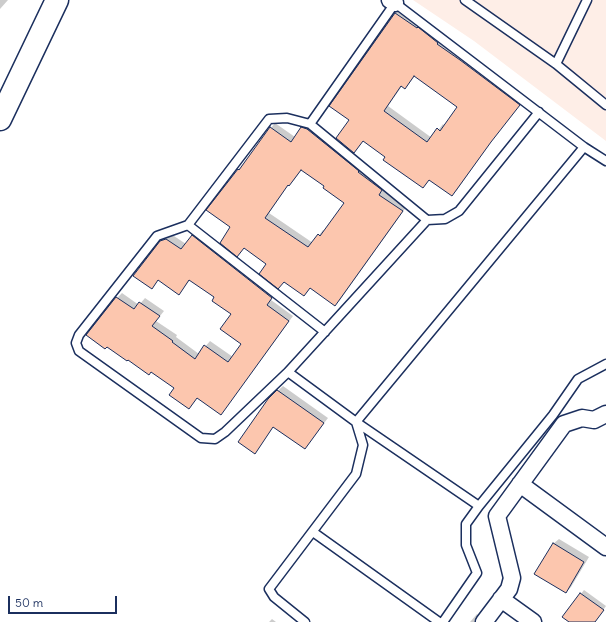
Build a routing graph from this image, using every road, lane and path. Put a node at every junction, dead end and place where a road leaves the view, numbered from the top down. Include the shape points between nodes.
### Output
1 (465, 0) edge
2 (587, 0) edge
3 (392, 2) edge
4 (52, 5) edge
5 (556, 64) junction
6 (606, 105) edge
7 (539, 112) junction
8 (0, 119) edge
9 (310, 124) junction
10 (584, 147) junction
11 (606, 161) edge
12 (427, 220) junction
13 (188, 225) junction
14 (325, 332) junction
15 (606, 364) edge
16 (288, 372) junction
17 (602, 421) edge
18 (356, 422) junction
19 (520, 484) junction
20 (479, 506) junction
21 (313, 532) junction
22 (606, 547) edge
23 (502, 599) junction
24 (305, 622) edge
25 (439, 622) edge
26 (443, 622) edge
27 (484, 622) edge
28 (533, 622) edge

1 - 5 lane
2 - 5 lane
3 - 7 lane
3 - 9 lane
4 - 8 main road
5 - 6 lane
7 - 10 lane
7 - 12 lane via 459,211 445,219
9 - 12 lane
9 - 13 lane via 287,118 270,119
10 - 11 lane
10 - 18 lane
12 - 14 lane
13 - 14 lane
13 - 16 lane via 157,236 79,335 76,342 79,351 201,438 215,439 225,432
14 - 16 lane
15 - 20 lane via 578,379 553,415
16 - 18 lane
17 - 19 street via 582,418 564,424
18 - 20 lane
18 - 21 lane via 363,445 356,474
19 - 22 street
19 - 23 street via 497,516 512,578 509,589
20 - 26 lane via 466,524 466,545 477,573
21 - 24 lane via 269,589 274,597
21 - 25 lane
23 - 27 street
23 - 28 street

